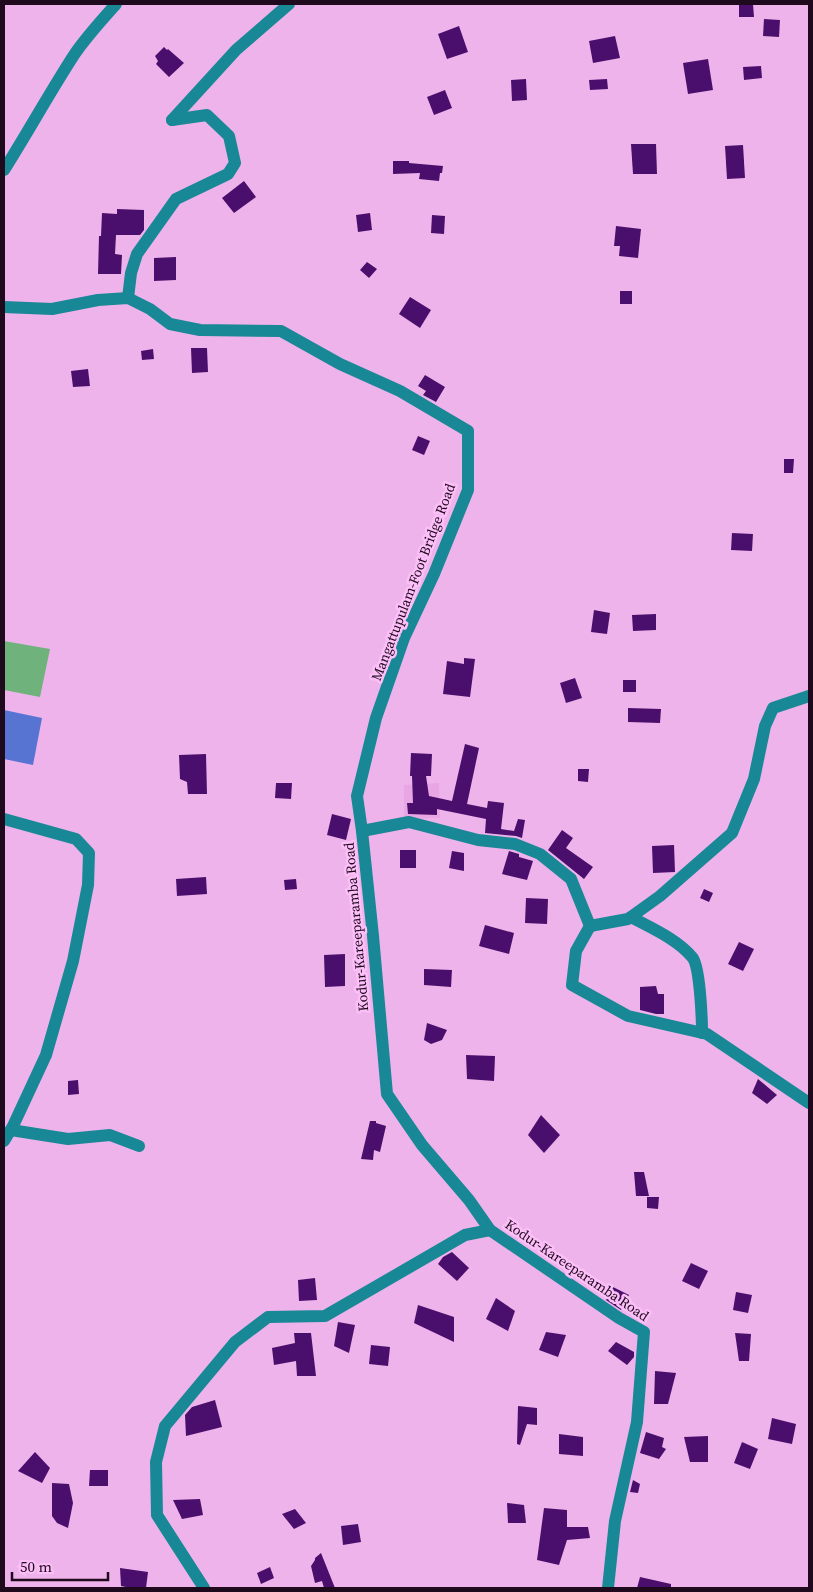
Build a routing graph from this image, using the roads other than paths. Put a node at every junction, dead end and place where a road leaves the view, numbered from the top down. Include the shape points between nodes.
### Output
1 (116, 4) edge
2 (289, 4) edge
3 (4, 170) edge
4 (128, 298) junction
5 (4, 307) edge
6 (809, 696) edge
7 (4, 819) edge
8 (362, 831) junction
9 (631, 917) junction
10 (590, 926) junction
11 (702, 1033) junction
12 (809, 1103) edge
13 (7, 1135) edge
14 (139, 1146) dead end
15 (490, 1230) junction
16 (204, 1588) edge
17 (608, 1588) edge

1 - 3 street via 76,53
2 - 4 street via 236,50 172,120 207,115 229,136 236,163 228,174 176,199 137,254
4 - 5 street via 52,309
4 - 8 street, Mangattupulam-Foot Bridge Road via 170,324 200,330 281,331 340,364 400,391 468,431 468,490 404,638 376,718 357,796
6 - 9 street via 774,708 765,726 754,779 732,833
7 - 13 street via 76,839 89,852 88,884 73,961 46,1055
8 - 10 street via 409,822 478,840 515,844 540,854 571,879
8 - 15 street, Kodur-Kareeparamba Road via 387,1094 422,1145
9 - 10 street
9 - 11 street via 694,958 701,1000
10 - 11 street via 576,951 572,985 628,1016
11 - 12 street
13 - 14 street via 68,1139 110,1134
15 - 16 street via 465,1235 325,1316 268,1317 235,1342 165,1426 156,1462 157,1516
15 - 17 street, Kodur-Kareeparamba Road via 644,1332 637,1422 615,1521

